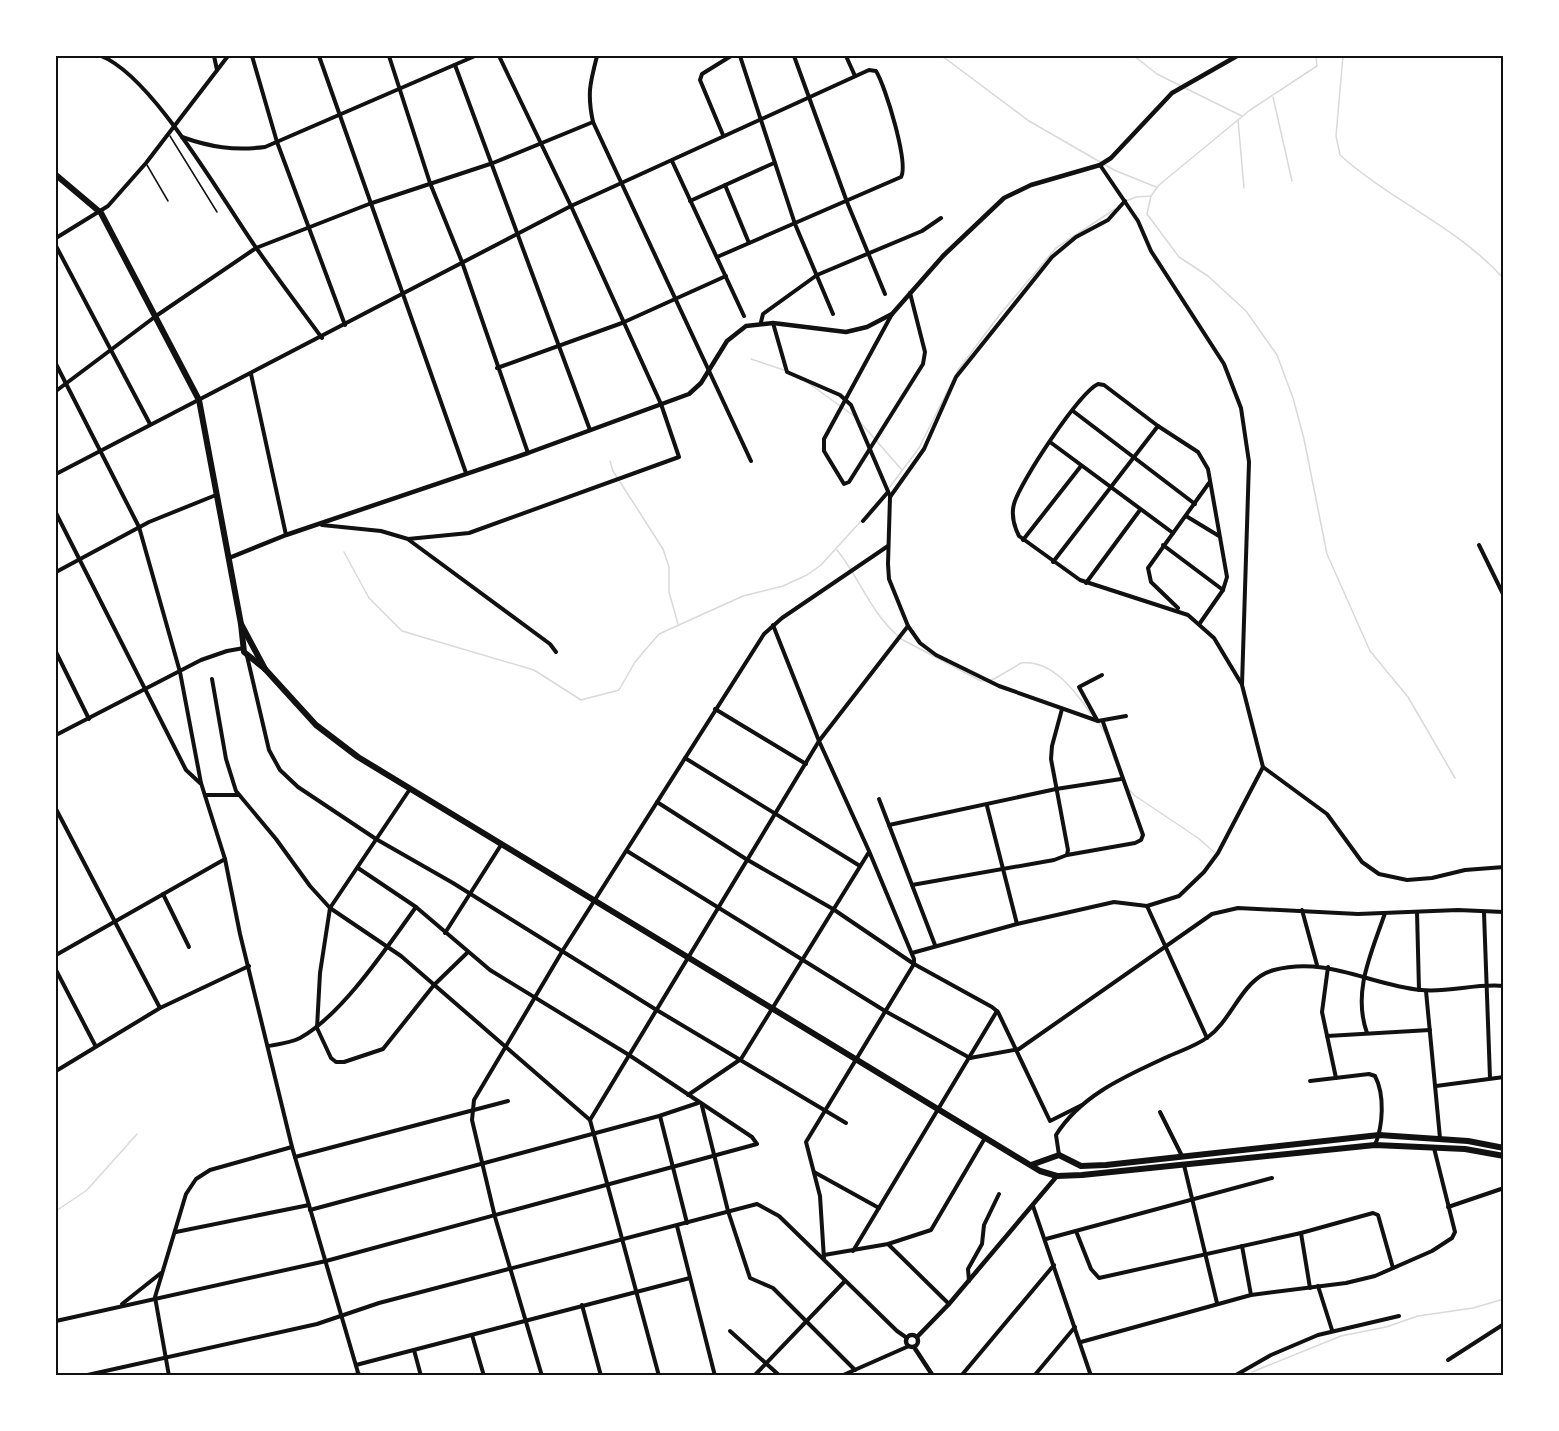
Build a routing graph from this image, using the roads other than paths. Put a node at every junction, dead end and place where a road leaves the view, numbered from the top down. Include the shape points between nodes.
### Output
1 (101, 56) edge
2 (112, 56) edge
3 (214, 56) edge
4 (228, 56) edge
5 (252, 56) edge
6 (319, 56) edge
7 (389, 56) edge
8 (475, 56) edge
9 (499, 56) edge
10 (597, 56) edge
11 (731, 56) edge
12 (740, 56) edge
13 (794, 56) edge
14 (846, 56) edge
15 (1237, 56) edge
16 (114, 62) junction
17 (455, 65) junction
18 (218, 70) junction
19 (855, 76) junction
20 (400, 88) junction
21 (808, 96) junction
22 (339, 114) junction
23 (759, 118) junction
24 (593, 122) junction
25 (174, 128) junction
26 (169, 134) junction
27 (723, 135) junction
28 (180, 136) junction
29 (278, 142) junction
30 (541, 145) junction
31 (672, 161) junction
32 (146, 163) junction
33 (493, 163) junction
34 (774, 163) junction
35 (1100, 165) junction
36 (56, 174) edge
37 (430, 183) junction
38 (622, 183) junction
39 (725, 185) junction
40 (168, 201) dead end
41 (689, 201) junction
42 (1125, 201) junction
43 (847, 202) junction
44 (369, 204) junction
45 (571, 206) junction
46 (217, 212) dead end
47 (100, 213) junction
48 (941, 218) dead end
49 (795, 224) junction
50 (308, 228) junction
51 (519, 233) junction
52 (56, 238) edge
53 (749, 243) junction
54 (56, 246) edge
55 (256, 248) junction
56 (869, 252) junction
57 (717, 257) junction
58 (462, 262) junction
59 (726, 276) junction
60 (817, 276) junction
61 (910, 293) junction
62 (885, 294) dead end
63 (401, 295) junction
64 (675, 299) junction
65 (833, 314) dead end
66 (892, 314) junction
67 (156, 316) junction
68 (744, 316) dead end
69 (760, 322) junction
70 (622, 323) junction
71 (773, 323) junction
72 (345, 325) junction
73 (322, 338) junction
74 (558, 345) junction
75 (111, 349) junction
76 (56, 364) edge
77 (497, 368) junction
78 (708, 372) junction
79 (250, 374) junction
80 (66, 383) junction
81 (56, 391) edge
82 (845, 399) junction
83 (199, 400) junction
84 (661, 404) junction
85 (1074, 411) junction
86 (150, 424) junction
87 (1158, 426) junction
88 (590, 430) junction
89 (1050, 442) junction
90 (870, 446) junction
91 (101, 449) junction
92 (528, 453) junction
93 (1136, 457) junction
94 (751, 461) dead end
95 (1081, 466) junction
96 (466, 473) junction
97 (56, 474) edge
98 (1210, 483) junction
99 (1111, 488) junction
100 (217, 495) junction
101 (889, 495) junction
102 (1195, 504) junction
103 (1140, 510) junction
104 (56, 513) edge
105 (1186, 516) junction
106 (863, 521) dead end
107 (321, 525) junction
108 (139, 527) junction
109 (1173, 533) junction
110 (286, 535) junction
111 (1219, 537) junction
112 (408, 539) junction
113 (1023, 540) junction
114 (1163, 545) junction
115 (1479, 545) dead end
116 (888, 546) junction
117 (229, 558) junction
118 (79, 560) junction
119 (1053, 562) junction
120 (56, 572) edge
121 (1086, 583) junction
122 (1223, 590) junction
123 (1503, 596) edge
124 (1180, 610) junction
125 (1200, 623) junction
126 (241, 624) junction
127 (773, 625) junction
128 (908, 626) junction
129 (254, 647) junction
130 (244, 651) junction
131 (56, 652) edge
132 (556, 652) dead end
133 (265, 669) junction
134 (180, 672) junction
135 (1102, 675) dead end
136 (212, 679) dead end
137 (1242, 685) junction
138 (145, 689) junction
139 (715, 709) junction
140 (1062, 709) junction
141 (1126, 716) dead end
142 (89, 719) junction
143 (1100, 722) junction
144 (56, 735) edge
145 (819, 741) junction
146 (684, 758) junction
147 (806, 764) junction
148 (1263, 767) junction
149 (1121, 778) junction
150 (201, 783) junction
151 (410, 789) junction
152 (1056, 789) junction
153 (205, 795) junction
154 (239, 795) junction
155 (879, 799) dead end
156 (657, 802) junction
157 (987, 806) junction
158 (56, 809) edge
159 (776, 813) junction
160 (889, 825) junction
161 (376, 839) junction
162 (502, 845) junction
163 (627, 851) junction
164 (869, 851) junction
165 (1068, 853) junction
166 (225, 859) junction
167 (746, 859) junction
168 (860, 866) junction
169 (1002, 867) junction
170 (1503, 867) edge
171 (358, 868) junction
172 (912, 885) junction
173 (163, 894) junction
174 (471, 894) junction
175 (594, 900) junction
176 (717, 906) junction
177 (1147, 906) junction
178 (416, 907) junction
179 (330, 908) junction
180 (833, 909) junction
181 (1302, 910) junction
182 (1417, 912) junction
183 (1503, 912) edge
184 (1386, 913) junction
185 (1484, 913) junction
186 (114, 920) junction
187 (1017, 924) junction
188 (445, 933) junction
189 (935, 945) junction
190 (1164, 945) junction
191 (388, 946) junction
192 (189, 947) dead end
193 (563, 950) junction
194 (468, 952) junction
195 (912, 953) junction
196 (56, 955) edge
197 (802, 957) junction
198 (686, 958) junction
199 (914, 964) junction
200 (1317, 965) junction
201 (249, 966) junction
202 (1328, 967) junction
203 (56, 970) edge
204 (1364, 978) junction
205 (434, 985) junction
206 (1487, 985) junction
207 (1503, 986) edge
208 (1419, 990) junction
209 (1426, 990) junction
210 (534, 998) junction
211 (160, 1008) junction
212 (772, 1008) junction
213 (655, 1009) junction
214 (885, 1011) junction
215 (997, 1011) junction
216 (317, 1028) junction
217 (1430, 1030) junction
218 (1366, 1033) junction
219 (1327, 1036) junction
220 (1207, 1038) junction
221 (95, 1045) junction
222 (268, 1046) junction
223 (505, 1047) junction
224 (1015, 1050) junction
225 (629, 1055) junction
226 (856, 1058) junction
227 (970, 1058) junction
228 (741, 1059) junction
229 (56, 1071) edge
230 (1503, 1077) edge
231 (1336, 1078) junction
232 (1490, 1078) junction
233 (1310, 1081) dead end
234 (1436, 1086) junction
235 (688, 1095) junction
236 (508, 1101) dead end
237 (700, 1104) junction
238 (1082, 1105) junction
239 (471, 1110) junction
240 (824, 1110) junction
241 (940, 1110) junction
242 (1160, 1112) dead end
243 (660, 1116) junction
244 (590, 1120) junction
245 (846, 1123) dead end
246 (592, 1132) junction
247 (1379, 1135) junction
248 (985, 1138) junction
249 (1440, 1139) junction
250 (1374, 1145) junction
251 (292, 1147) junction
252 (1434, 1147) junction
253 (1503, 1148) edge
254 (1503, 1155) edge
255 (715, 1156) junction
256 (1057, 1156) junction
257 (1182, 1156) junction
258 (295, 1157) junction
259 (1066, 1159) junction
260 (482, 1162) junction
261 (1184, 1164) junction
262 (1031, 1165) junction
263 (674, 1168) junction
264 (814, 1172) junction
265 (1050, 1172) junction
266 (1065, 1174) junction
267 (1057, 1176) junction
268 (1272, 1178) dead end
269 (608, 1184) junction
270 (1503, 1188) edge
271 (999, 1194) dead end
272 (1193, 1201) junction
273 (1033, 1206) junction
274 (1448, 1207) junction
275 (310, 1208) junction
276 (879, 1208) junction
277 (728, 1211) junction
278 (495, 1217) junction
279 (687, 1223) junction
280 (677, 1226) junction
281 (1076, 1231) junction
282 (176, 1232) junction
283 (1300, 1233) junction
284 (623, 1238) junction
285 (1046, 1239) junction
286 (888, 1244) junction
287 (1242, 1246) junction
288 (853, 1251) junction
289 (1206, 1252) junction
290 (824, 1257) junction
291 (326, 1261) junction
292 (1054, 1264) junction
293 (511, 1268) junction
294 (1393, 1268) junction
295 (161, 1273) junction
296 (690, 1278) junction
297 (845, 1281) junction
298 (969, 1281) junction
299 (1318, 1286) junction
300 (1310, 1288) junction
301 (638, 1292) junction
302 (1251, 1295) junction
303 (155, 1298) junction
304 (1217, 1303) junction
305 (949, 1304) junction
306 (121, 1305) junction
307 (582, 1305) junction
308 (342, 1316) junction
309 (1399, 1316) dead end
310 (527, 1320) junction
311 (806, 1320) junction
312 (56, 1321) edge
313 (1503, 1324) edge
314 (1076, 1326) junction
315 (1332, 1330) junction
316 (730, 1331) dead end
317 (472, 1335) junction
318 (917, 1337) junction
319 (907, 1338) junction
320 (1081, 1342) junction
321 (912, 1347) junction
322 (414, 1350) junction
323 (165, 1356) junction
324 (1448, 1360) dead end
325 (766, 1363) junction
326 (356, 1365) junction
327 (855, 1370) junction
328 (359, 1375) edge
329 (1236, 1375) edge
330 (83, 1376) edge
331 (169, 1376) edge
332 (350, 1376) edge
333 (421, 1376) edge
334 (484, 1376) edge
335 (542, 1376) edge
336 (601, 1376) edge
337 (659, 1376) edge
338 (715, 1376) edge
339 (754, 1376) edge
340 (780, 1376) edge
341 (841, 1376) edge
342 (933, 1376) edge
343 (962, 1376) edge
344 (1034, 1376) edge
345 (1091, 1376) edge

1 - 16 street
2 - 16 street
3 - 18 street
4 - 18 street
5 - 29 street
6 - 22 street
7 - 20 street
8 - 17 street
9 - 30 street
10 - 24 street via 588,87
11 - 27 street via 702,74 701,84
12 - 23 street
13 - 21 street
14 - 19 street
15 - 35 street via 1172,93 1119,153
16 - 25 street via 145,91
17 - 20 street
17 - 33 street
18 - 25 street
19 - 21 street
19 - 43 street via 872,69 879,75 904,161 903,174
20 - 22 street
20 - 37 street
21 - 23 street
21 - 43 street
22 - 29 street
22 - 44 street
23 - 27 street
23 - 34 street
24 - 30 street
24 - 38 street
25 - 26 street
25 - 28 street
26 - 32 street
26 - 46 lane
27 - 31 street
28 - 29 street via 210,147 239,150
28 - 55 street
29 - 50 street
30 - 33 street
30 - 45 street
31 - 38 street
31 - 41 street
32 - 40 lane
32 - 47 street
33 - 37 street
33 - 51 street
34 - 39 street
34 - 49 street
35 - 42 street
35 - 61 street via 1031,185 1004,198
36 - 47 main road
37 - 44 street
37 - 58 street
38 - 45 street
38 - 64 street
39 - 41 street
39 - 53 street
41 - 57 street
42 - 101 street via 1108,219 1065,244 1039,271 956,377 924,449
42 - 137 street via 1151,251 1224,364 1241,408 1249,462
43 - 49 street
43 - 56 street
44 - 50 street
44 - 63 street
45 - 51 street
45 - 70 street
47 - 52 street
47 - 67 main road
48 - 56 street via 922,231
49 - 53 street
49 - 60 street
50 - 55 street
50 - 72 street
51 - 58 street
51 - 74 street
53 - 57 street
54 - 75 street
55 - 67 street
55 - 73 street
56 - 60 street
56 - 62 street
57 - 59 street
58 - 63 street
58 - 77 street
59 - 64 street
59 - 68 street
60 - 65 street
60 - 69 street via 763,314
61 - 66 street
61 - 90 street via 925,358
63 - 72 street
63 - 96 street
64 - 70 street
64 - 78 street
66 - 71 street via 846,332
66 - 82 street
67 - 75 street
67 - 83 main road
69 - 71 street
69 - 78 street via 731,336
70 - 74 street
70 - 84 street
71 - 82 street via 786,370
72 - 73 street
73 - 79 street
74 - 77 street
74 - 88 street
75 - 80 street
75 - 86 street
76 - 80 street
77 - 92 street
78 - 84 street via 695,390
78 - 94 street
79 - 83 street
79 - 110 street
80 - 81 street
80 - 91 street
82 - 90 street
82 - 90 street via 826,433 824,451 844,484
83 - 86 street
83 - 100 main road
84 - 88 street
84 - 112 street via 679,452 675,460 469,533
85 - 87 street via 1090,390 1101,384
85 - 89 street
85 - 93 street
86 - 91 street
87 - 93 street
87 - 98 street via 1198,452 1208,469
88 - 92 street
89 - 95 street
89 - 113 street via 1027,474 1014,506 1013,518
90 - 101 street
91 - 97 street
91 - 108 street
92 - 96 street
93 - 99 street
93 - 102 street
95 - 99 street
95 - 113 street
96 - 107 street
98 - 102 street
98 - 111 street
99 - 103 street
99 - 119 street
100 - 108 street
100 - 117 main road
101 - 106 street
101 - 116 street
102 - 105 street
103 - 109 street
103 - 121 street
104 - 118 street
105 - 109 street
105 - 111 street
107 - 110 street
107 - 112 street via 381,531
108 - 118 street
108 - 134 street
109 - 114 street
110 - 117 street
111 - 122 street via 1227,571
112 - 132 street
113 - 119 street
114 - 122 street
114 - 124 street via 1147,572 1151,582
115 - 123 street
116 - 127 street
116 - 128 street via 889,579
117 - 126 main road
118 - 120 street
118 - 138 street
119 - 121 street
121 - 124 street
122 - 125 street
124 - 125 street
125 - 137 street via 1225,654
126 - 129 main road
126 - 130 main road
127 - 139 street
127 - 145 street
128 - 140 street via 920,642 955,666
128 - 145 street
129 - 130 main road
129 - 130 main road
129 - 133 main road
130 - 133 main road
130 - 134 street via 219,653
130 - 161 street via 264,737 280,770 298,787
131 - 142 street
133 - 151 main road via 333,740
134 - 138 street
134 - 150 street
135 - 143 street via 1079,689
136 - 154 street via 226,759
137 - 148 street
138 - 142 street
138 - 150 street via 186,770
139 - 146 street
139 - 147 street
140 - 143 street
140 - 152 street via 1051,752
141 - 143 street
142 - 144 street
143 - 149 street
145 - 147 street
145 - 164 street
146 - 156 street
146 - 159 street
147 - 159 street
148 - 170 street via 1327,814 1362,862 1379,874 1407,880
148 - 177 street via 1237,823 1204,872 1179,896
149 - 152 street
149 - 165 street via 1143,834 1141,840
150 - 153 street
151 - 161 street
151 - 162 main road
152 - 157 street
152 - 165 street
153 - 154 street
153 - 166 street
154 - 179 street
155 - 160 street
156 - 163 street
156 - 167 street
157 - 160 street
157 - 169 street
158 - 186 street
159 - 167 street
159 - 168 street
160 - 172 street
161 - 171 street
161 - 174 street
162 - 174 street
162 - 175 main road
163 - 175 street
163 - 176 street
164 - 168 street
164 - 195 street
165 - 169 street via 1054,860
166 - 173 street
166 - 201 street
167 - 176 street
167 - 180 street
168 - 180 street
169 - 172 street
169 - 187 street
171 - 178 street
171 - 179 street
172 - 189 street
173 - 186 street
173 - 192 street
174 - 188 street
174 - 193 street
175 - 193 street
175 - 198 main road
176 - 197 street
176 - 198 street
177 - 187 street via 1114,902
177 - 190 street
178 - 188 street
178 - 191 street
179 - 191 street
179 - 216 street
180 - 197 street
180 - 199 street
181 - 184 street
181 - 190 street via 1238,908 1220,912
181 - 200 street
182 - 184 street
182 - 185 street
182 - 208 street
183 - 185 street
184 - 204 street
185 - 206 street
186 - 196 street
186 - 211 street
187 - 189 street
188 - 194 street
189 - 195 street
190 - 220 street
190 - 224 street
191 - 205 street
191 - 216 street
193 - 210 street
193 - 213 street
194 - 205 street
194 - 210 street
195 - 199 street
197 - 212 street
197 - 214 street
198 - 212 main road
198 - 213 street
199 - 214 street
199 - 215 street
200 - 202 street
200 - 220 street via 1273,970 1259,976
201 - 211 street
201 - 222 street
202 - 204 street
202 - 219 street via 1322,1003
203 - 221 street
204 - 208 street
204 - 218 street via 1360,1007
205 - 216 street via 392,1041 373,1055 336,1062
205 - 223 street
206 - 207 street
206 - 209 street
206 - 232 street
208 - 209 street
209 - 217 street
210 - 223 street
210 - 225 street
211 - 221 street
212 - 226 main road
212 - 228 street
213 - 225 street
213 - 228 street
214 - 226 street
214 - 227 street
215 - 224 street
215 - 227 street
216 - 222 street via 289,1043
217 - 218 street
217 - 234 street
218 - 219 street
219 - 231 street
220 - 238 street via 1104,1088
221 - 229 street
222 - 251 street
223 - 239 street
223 - 244 street
224 - 227 street
224 - 238 street via 1047,1119 1055,1120
225 - 235 street
225 - 244 street
226 - 240 street
226 - 241 main road
227 - 241 street
228 - 235 street
228 - 240 street
230 - 232 street
231 - 233 street
231 - 247 street via 1375,1076 1381,1110
232 - 234 street
234 - 249 street
235 - 237 street
236 - 239 street
237 - 243 street
237 - 255 street
237 - 255 street via 758,1144
238 - 256 street via 1056,1135
239 - 258 street
239 - 260 street
240 - 245 street
240 - 264 street via 806,1142
241 - 248 main road
241 - 276 street
242 - 257 street
243 - 246 street
243 - 263 street
244 - 246 street
246 - 260 street
246 - 269 street
247 - 249 main road
247 - 250 street
247 - 257 main road
248 - 262 main road
248 - 286 street via 931,1230
249 - 253 main road
250 - 252 main road
250 - 261 main road
251 - 258 street
251 - 282 street via 202,1174 186,1194
252 - 254 main road
252 - 274 street
255 - 263 street
255 - 277 street
256 - 259 main road
256 - 262 main road
256 - 265 main road via 1049,1163
257 - 259 main road via 1085,1166
258 - 275 street
259 - 266 main road via 1069,1167
260 - 275 street
260 - 278 street
261 - 266 main road
261 - 272 street
262 - 265 main road
263 - 269 street
263 - 279 street
264 - 276 street
264 - 290 street
265 - 267 main road
266 - 267 main road
267 - 273 street
268 - 272 street
269 - 278 street
269 - 284 street
270 - 274 street
271 - 298 street via 984,1226 982,1244 968,1269
272 - 281 street
272 - 289 street
273 - 285 street
273 - 298 street
274 - 294 street via 1455,1229 1452,1238
275 - 282 street
275 - 291 street
276 - 288 street
277 - 279 street
277 - 290 street via 757,1204 766,1208
277 - 311 street via 747,1272 753,1280 773,1288
278 - 291 street
278 - 293 street
279 - 280 street
280 - 284 street
280 - 296 street
281 - 285 street
281 - 289 street via 1094,1275 1099,1278
282 - 295 street
283 - 287 street
283 - 294 street via 1370,1213 1378,1215
283 - 300 street
284 - 293 street
284 - 301 street
285 - 292 street
286 - 288 street
286 - 305 street
287 - 289 street
287 - 302 street
288 - 290 street
289 - 304 street
290 - 297 street
291 - 303 street
291 - 308 street
292 - 314 street
292 - 343 street
293 - 308 street
293 - 310 street
294 - 299 street via 1359,1280
295 - 303 street
295 - 306 street
296 - 301 street
296 - 338 street
297 - 311 street
297 - 319 street
298 - 305 street
299 - 300 street
299 - 315 street
300 - 302 street
301 - 307 street
301 - 337 street
302 - 304 street
303 - 306 street
303 - 323 street
304 - 320 street
305 - 318 street
306 - 312 street
307 - 310 street
307 - 336 street
308 - 323 street
308 - 326 street
309 - 315 street
310 - 317 street
310 - 335 street
311 - 325 street
311 - 327 street
313 - 324 street
314 - 320 street
314 - 344 street
315 - 329 street via 1271,1355
316 - 325 street
317 - 322 street
317 - 334 street
318 - 319 street
318 - 321 street via 918,1344
319 - 321 street
320 - 345 street
321 - 327 street
321 - 342 street
322 - 326 street
322 - 333 street
323 - 330 street
323 - 331 street
325 - 339 street
325 - 340 street
326 - 328 street
327 - 341 street
328 - 332 street

